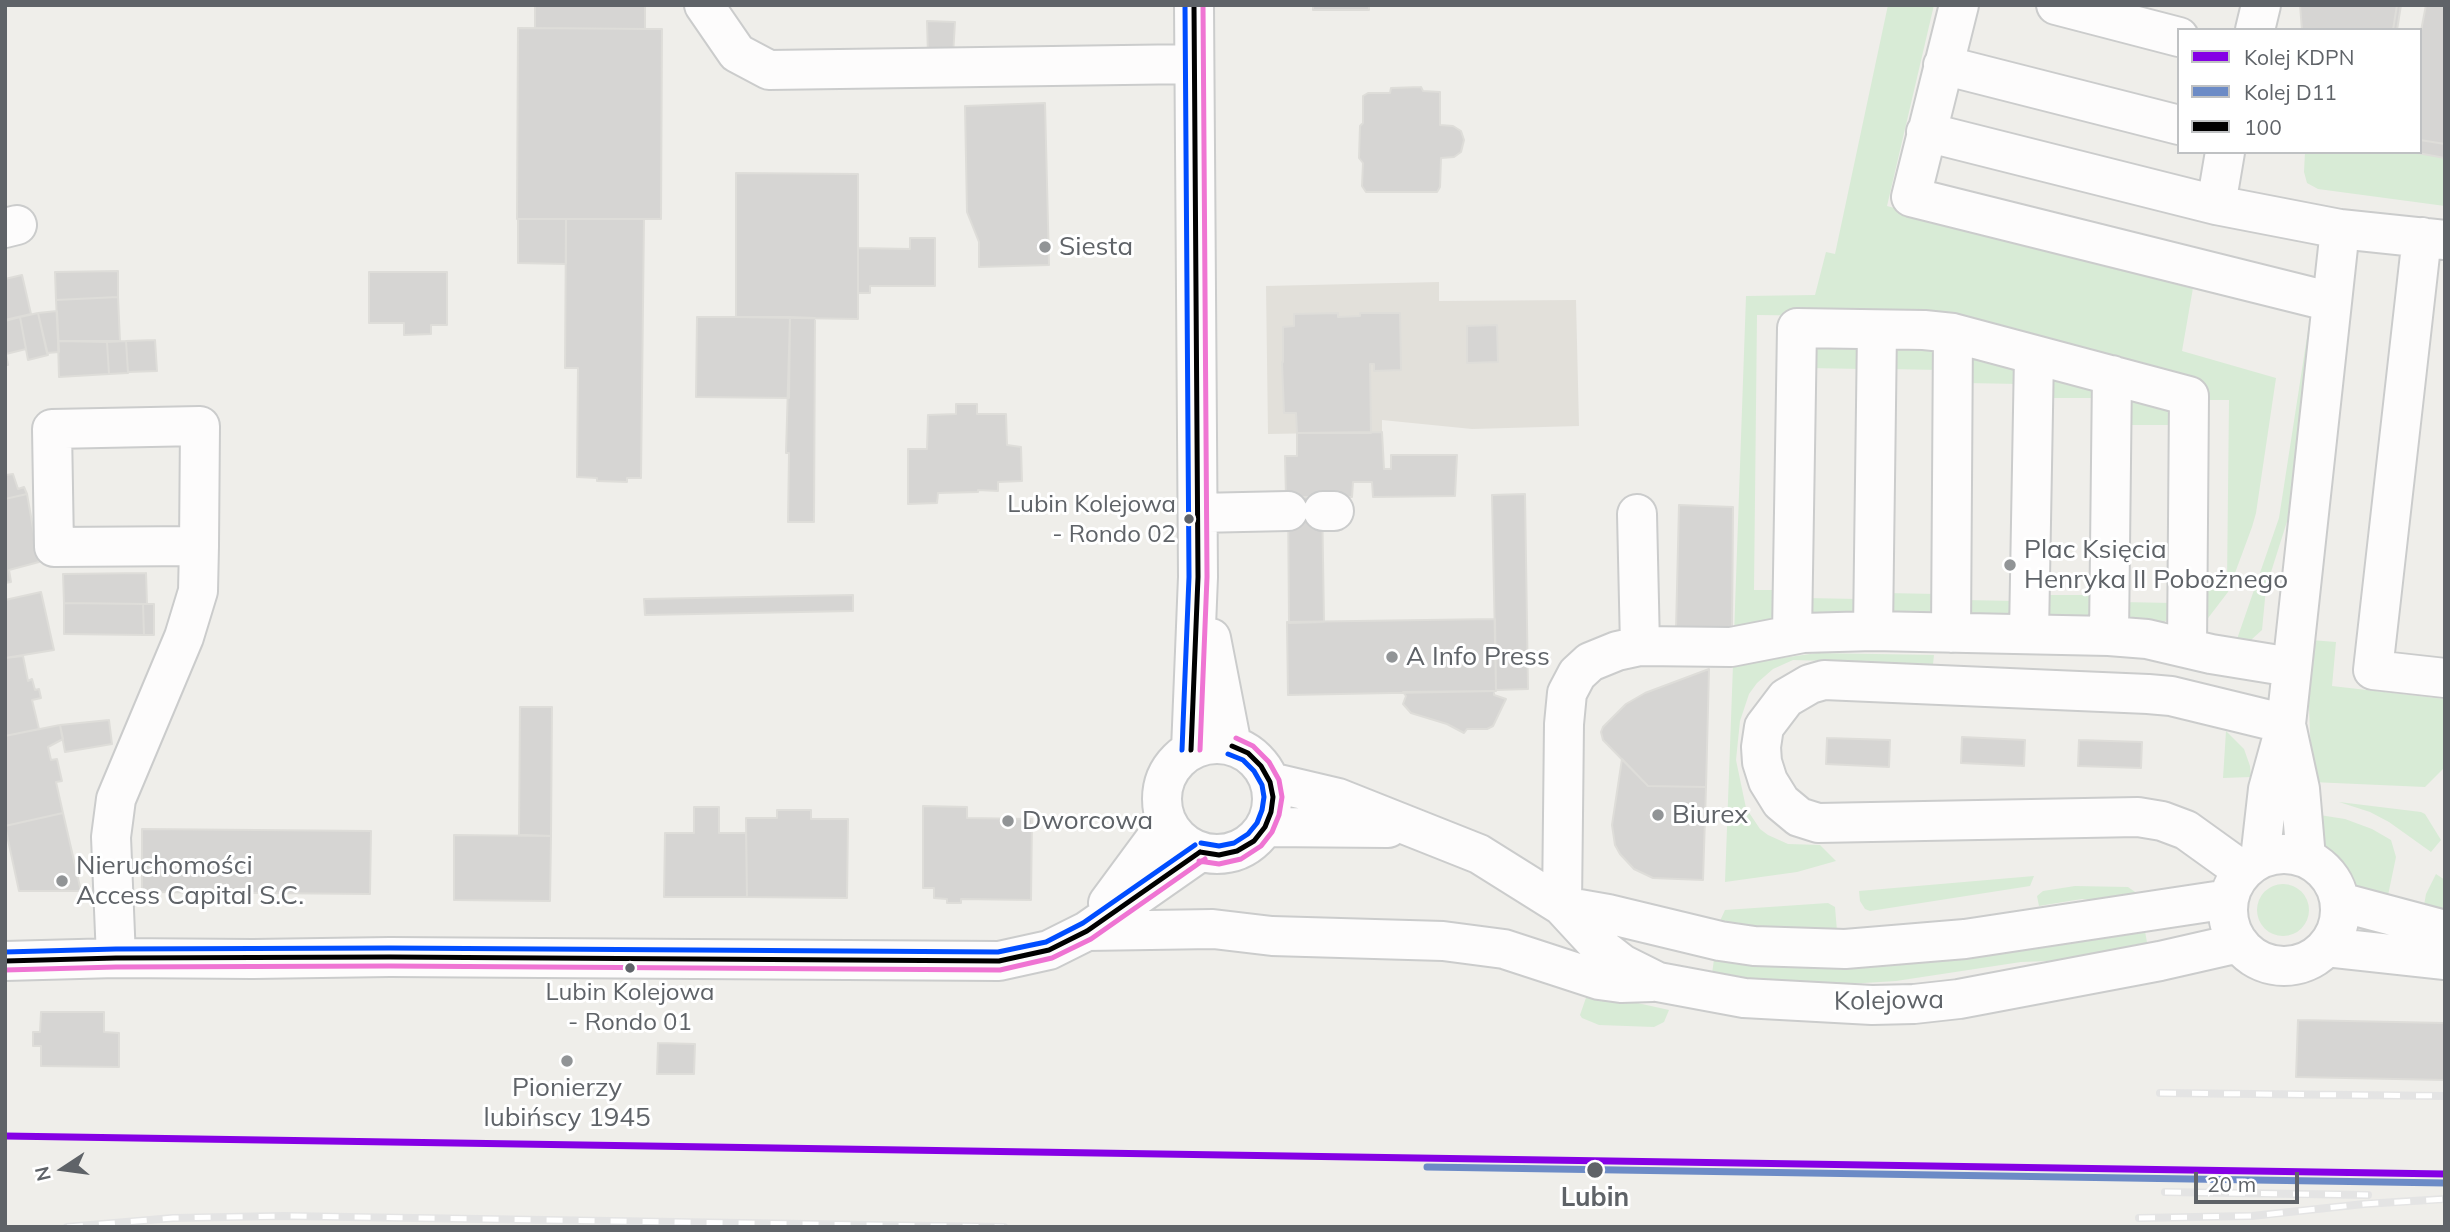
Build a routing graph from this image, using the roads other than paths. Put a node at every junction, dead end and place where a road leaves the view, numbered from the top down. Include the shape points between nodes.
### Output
1 (704, 5) edge
2 (1194, 5) edge
3 (1959, 5) edge
4 (2056, 5) edge
5 (2261, 5) edge
6 (2255, 28) edge
7 (2177, 36) edge
8 (1194, 64) junction
9 (1943, 65) junction
10 (2177, 124) edge
11 (1926, 132) junction
12 (2225, 154) edge
13 (2216, 205) junction
14 (2340, 229) junction
15 (2433, 238) edge
16 (2332, 302) junction
17 (1877, 330) junction
18 (1953, 333) junction
19 (2034, 355) junction
20 (2112, 375) junction
21 (1315, 511) dead end
22 (1198, 513) junction
23 (1637, 514) dead end
24 (200, 546) junction
25 (1198, 576) junction
26 (1873, 631) junction
27 (1951, 633) junction
28 (1792, 634) junction
29 (2029, 634) junction
30 (2109, 636) junction
31 (1640, 646) junction
32 (2187, 648) junction
33 (2291, 667) junction
34 (2445, 678) edge
35 (2286, 724) junction
36 (1232, 746) junction
37 (1191, 750) junction
38 (1270, 782) junction
39 (1167, 822) junction
40 (1265, 827) junction
41 (1411, 828) junction
42 (1200, 852) junction
43 (2306, 858) junction
44 (2244, 876) junction
45 (2340, 902) junction
46 (1562, 906) junction
47 (2445, 930) edge
48 (1087, 931) junction
49 (5, 937) edge
50 (2239, 943) junction
51 (2326, 947) junction
52 (116, 958) junction
53 (2445, 960) edge
54 (5, 961) edge
55 (1658, 982) junction

1 - 8 street via 737,53 769,70
2 - 8 street
3 - 9 street
4 - 7 street
5 - 6 street
8 - 22 street
9 - 10 street
9 - 11 street
11 - 13 street
11 - 16 street via 1911,197
12 - 13 street
13 - 14 street
14 - 15 street
14 - 16 street
15 - 34 street via 2373,670
16 - 33 street
17 - 18 street
17 - 26 street
17 - 28 street via 1797,328
18 - 19 street
18 - 27 street
19 - 20 street
19 - 29 street
20 - 30 street
20 - 32 street via 2189,396
21 - 22 street
22 - 25 street
23 - 31 street
24 - 24 street via 200,426 52,429 54,547
24 - 52 street via 198,591 184,637 116,799 111,837
25 - 36 street
25 - 37 street
26 - 27 street
26 - 28 street
27 - 29 street
28 - 31 street via 1731,647
29 - 30 street
30 - 32 street
31 - 46 street via 1590,662 1567,693
32 - 33 street
33 - 35 street
35 - 43 street via 2300,789
35 - 44 street
35 - 44 street via 2171,696 1824,680 1786,698 1764,727 1762,762 1768,781 1781,802 1799,817 1818,823 2138,817 2186,830
36 - 37 street via 1218,743
36 - 38 street via 1261,766
37 - 39 street via 1165,781 1162,795
38 - 40 street via 1273,797
38 - 41 street, Kolejowa via 1338,798
39 - 42 street via 1175,835
39 - 48 street
40 - 41 street, Kolejowa
40 - 42 street via 1237,851 1219,855
41 - 46 street, Kolejowa via 1479,855
42 - 48 street
43 - 44 street via 2283,853
43 - 45 street via 2323,869
44 - 46 street, Kolejowa via 1965,939 1845,949 1720,941
44 - 50 street via 2228,914
45 - 47 street
45 - 51 street via 2340,918
46 - 55 street, Kolejowa via 1599,946
48 - 52 street via 1049,950 999,961
48 - 55 street via 1213,929 1272,936 1443,941 1504,949 1599,980
49 - 52 street
50 - 51 street via 2265,962 2281,965 2298,964
50 - 55 street, Kolejowa via 1914,1004 1744,998
51 - 53 street
52 - 54 street

